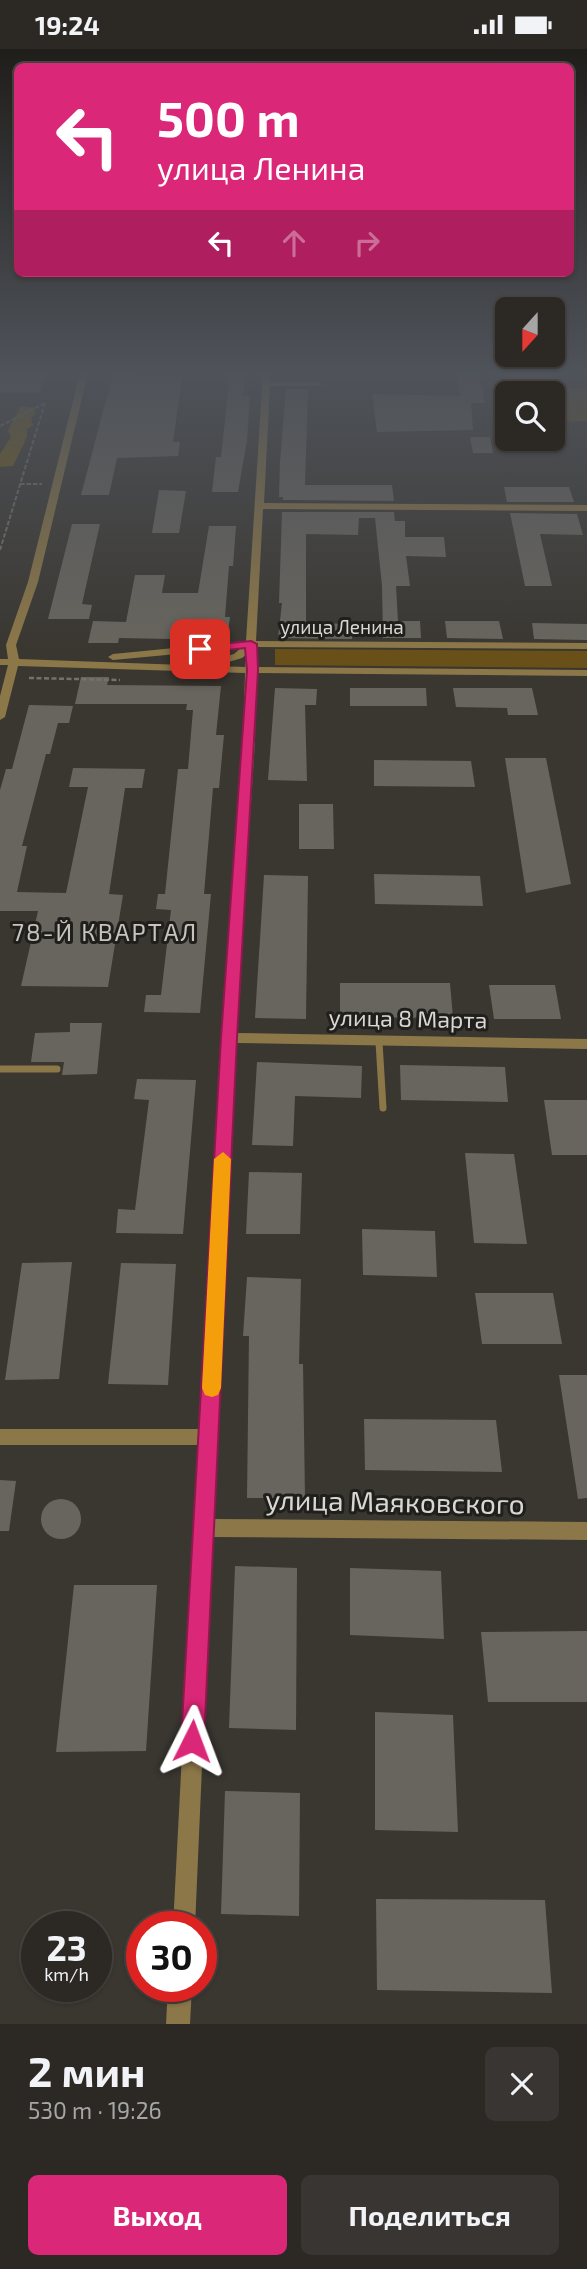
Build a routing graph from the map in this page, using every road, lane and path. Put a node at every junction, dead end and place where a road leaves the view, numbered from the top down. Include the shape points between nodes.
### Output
1 (26, 465) edge
2 (62, 465) edge
3 (261, 465) edge
4 (20, 484) junction
5 (44, 484) dead end
6 (259, 506) junction
7 (587, 508) edge
8 (0, 550) edge
9 (251, 644) junction
10 (587, 646) edge
11 (0, 661) edge
12 (14, 662) junction
13 (134, 666) junction
14 (253, 670) junction
15 (587, 673) edge
16 (29, 678) dead end
17 (120, 680) dead end
18 (0, 717) edge
19 (229, 1038) junction
20 (379, 1042) junction
21 (587, 1044) edge
22 (0, 1069) edge
23 (57, 1069) dead end
24 (383, 1108) dead end
25 (0, 1437) edge
26 (209, 1437) junction
27 (202, 1528) junction
28 (587, 1531) edge
29 (185, 1911) edge
30 (179, 2002) edge
31 (178, 2024) edge

1 - 4 path
2 - 12 street via 33,582 11,645
3 - 6 street
4 - 5 path
4 - 8 path
6 - 7 street
6 - 9 street
9 - 10 street, улица Ленина
9 - 12 street, улица Ленина
9 - 13 street via 227,660
9 - 14 street
11 - 12 street, улица Ленина
12 - 13 street, улица Ленина
12 - 18 street
13 - 14 street, улица Ленина
14 - 15 street, улица Ленина
14 - 19 street
16 - 17 path
19 - 20 street, улица 8 Марта
19 - 26 street
20 - 21 street, улица 8 Марта
20 - 24 lane
22 - 23 lane
25 - 26 street
26 - 27 street
27 - 28 street, улица Маяковского
27 - 29 street
30 - 31 street

